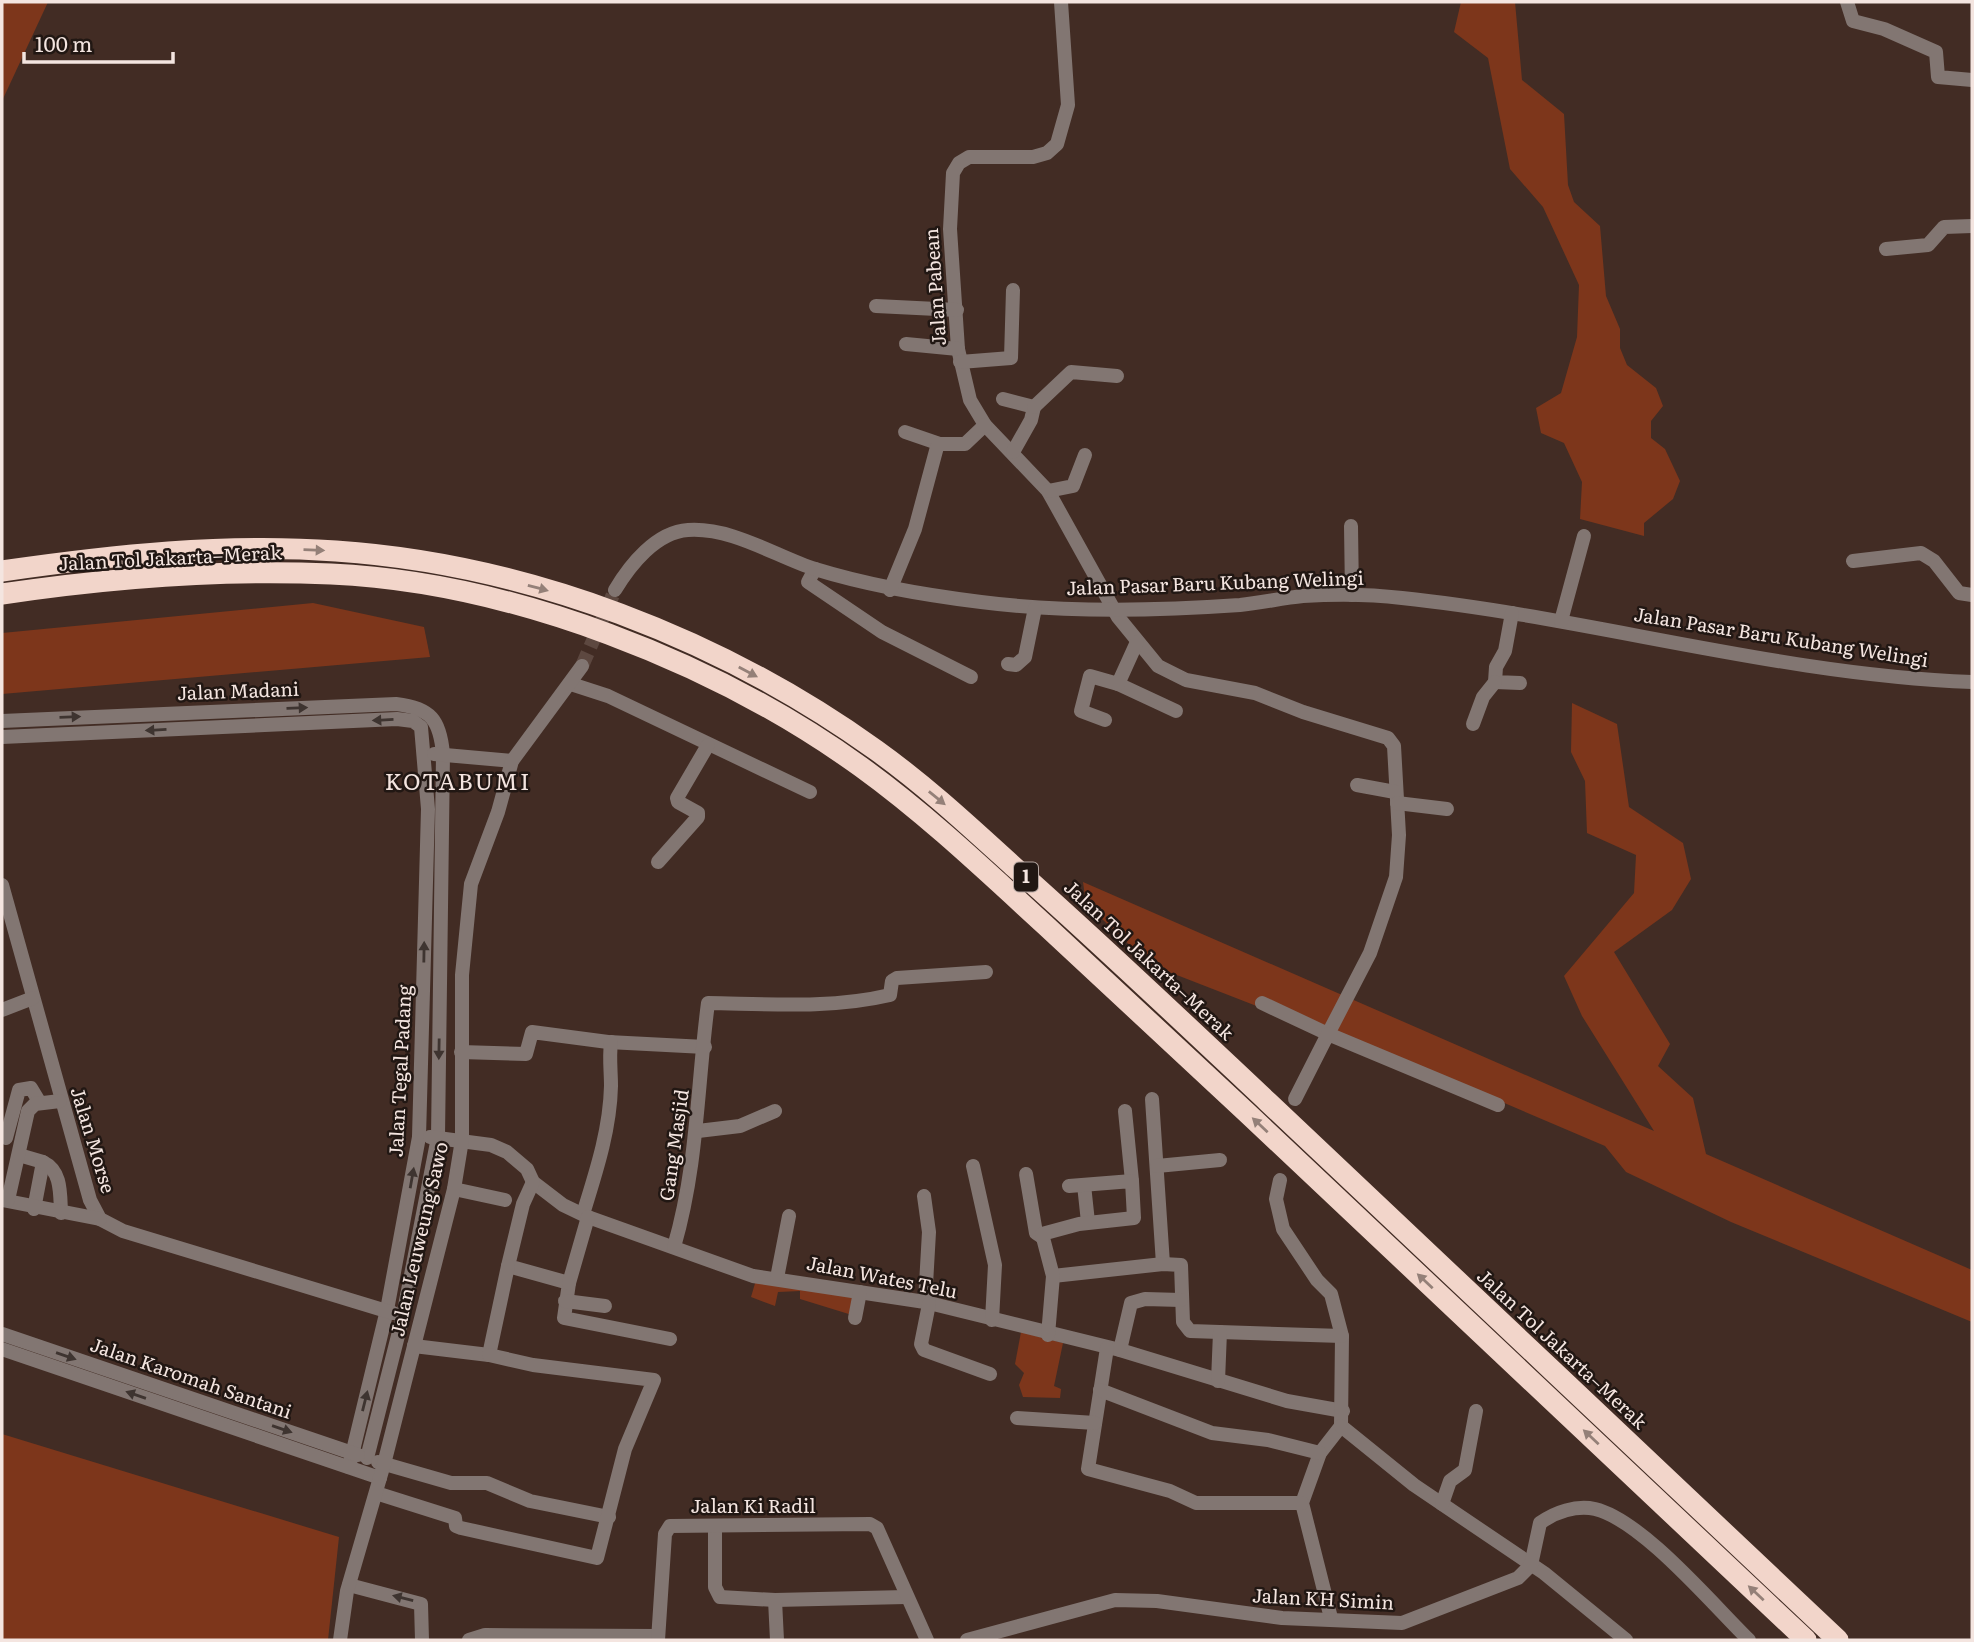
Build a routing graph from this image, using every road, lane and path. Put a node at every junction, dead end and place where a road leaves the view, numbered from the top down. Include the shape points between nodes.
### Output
1 (1061, 2) edge
2 (1847, 2) edge
3 (1972, 80) edge
4 (1972, 226) edge
5 (1886, 249) dead end
6 (1013, 290) dead end
7 (876, 306) dead end
8 (957, 310) junction
9 (906, 344) dead end
10 (959, 355) junction
11 (1117, 376) dead end
12 (1003, 399) dead end
13 (1034, 407) junction
14 (985, 425) junction
15 (905, 432) dead end
16 (940, 444) junction
17 (1013, 452) junction
18 (1085, 456) dead end
19 (1048, 491) junction
20 (1351, 526) dead end
21 (1584, 536) dead end
22 (1853, 561) dead end
23 (815, 569) junction
24 (2, 571) edge
25 (615, 590) tunnel mouth
26 (890, 590) junction
27 (2, 594) edge
28 (1352, 595) junction
29 (1972, 595) edge
30 (1035, 608) junction
31 (1115, 611) junction
32 (1511, 612) junction
33 (1561, 621) junction
34 (1137, 642) junction
35 (1008, 664) dead end
36 (582, 666) tunnel mouth
37 (971, 677) dead end
38 (1495, 682) junction
39 (1972, 682) edge
40 (1520, 683) dead end
41 (571, 684) junction
42 (1118, 684) junction
43 (1175, 711) dead end
44 (1105, 720) dead end
45 (2, 721) edge
46 (428, 723) junction
47 (1473, 724) dead end
48 (2, 737) edge
49 (708, 745) junction
50 (425, 754) junction
51 (443, 754) junction
52 (512, 761) junction
53 (1357, 785) dead end
54 (810, 792) dead end
55 (1396, 798) junction
56 (428, 809) junction
57 (443, 809) junction
58 (1447, 809) dead end
59 (658, 862) dead end
60 (2, 885) edge
61 (986, 972) dead end
62 (33, 998) junction
63 (1262, 1003) dead end
64 (2, 1010) edge
65 (1328, 1034) junction
66 (610, 1042) junction
67 (705, 1047) junction
68 (461, 1052) junction
69 (1152, 1099) dead end
70 (1295, 1099) dead end
71 (60, 1101) junction
72 (40, 1103) junction
73 (1498, 1105) dead end
74 (775, 1111) dead end
75 (1125, 1111) dead end
76 (698, 1130) junction
77 (418, 1137) junction
78 (438, 1137) junction
79 (6, 1138) dead end
80 (462, 1140) junction
81 (19, 1155) junction
82 (1220, 1160) dead end
83 (43, 1162) junction
84 (973, 1166) dead end
85 (1157, 1166) junction
86 (1026, 1174) dead end
87 (1280, 1180) dead end
88 (1132, 1181) junction
89 (533, 1182) junction
90 (454, 1189) junction
91 (924, 1196) dead end
92 (5, 1200) edge
93 (505, 1200) dead end
94 (34, 1209) junction
95 (61, 1213) junction
96 (585, 1215) junction
97 (789, 1216) dead end
98 (100, 1219) junction
99 (1088, 1222) junction
100 (1042, 1237) junction
101 (674, 1247) junction
102 (1163, 1264) junction
103 (508, 1266) junction
104 (1053, 1276) junction
105 (777, 1278) junction
106 (569, 1283) junction
107 (860, 1292) junction
108 (1181, 1300) junction
109 (565, 1301) junction
110 (927, 1303) junction
111 (604, 1306) dead end
112 (387, 1310) junction
113 (403, 1317) junction
114 (855, 1318) dead end
115 (992, 1320) junction
116 (1220, 1332) junction
117 (1048, 1335) junction
118 (1342, 1336) junction
119 (670, 1339) dead end
120 (3, 1342) edge
121 (414, 1346) junction
122 (1113, 1349) junction
123 (489, 1356) junction
124 (990, 1374) dead end
125 (1218, 1381) junction
126 (1100, 1390) junction
127 (1343, 1411) junction
128 (1476, 1411) dead end
129 (1017, 1418) dead end
130 (1094, 1423) junction
131 (1341, 1426) junction
132 (1320, 1453) junction
133 (358, 1463) junction
134 (382, 1471) junction
135 (376, 1493) junction
136 (1302, 1503) junction
137 (1442, 1504) junction
138 (609, 1517) junction
139 (715, 1526) junction
140 (1531, 1564) junction
141 (349, 1585) junction
142 (906, 1597) junction
143 (775, 1600) junction
144 (1331, 1618) junction
145 (658, 1638) edge
146 (340, 1640) edge
147 (422, 1640) edge
148 (469, 1640) edge
149 (777, 1640) edge
150 (927, 1640) edge
151 (967, 1640) edge
152 (1626, 1640) edge
153 (1749, 1640) edge
154 (1805, 1640) edge
155 (1838, 1640) edge

1 - 8 street, Jalan Pabean via 1068,105 1057,144 1034,157 969,157 953,173 950,229
2 - 3 street via 1853,21 1936,52 1938,77
4 - 5 street via 1944,227 1928,245
6 - 10 street via 1011,358
7 - 8 street
8 - 10 street, Jalan Pabean
9 - 10 street
10 - 14 street, Jalan Pabean via 970,400
11 - 13 street via 1071,372
12 - 13 street
13 - 17 street
14 - 16 street via 965,444
14 - 17 street, Jalan Pabean
15 - 16 street
16 - 26 street via 915,529
17 - 19 street, Jalan Pabean
18 - 19 street via 1073,486
19 - 31 street, Jalan Pabean
20 - 28 street
21 - 33 street
22 - 29 street via 1922,553 1959,593
23 - 25 street, Jalan Pasar Baru Kubang Welingi via 713,531 689,530 649,548
23 - 26 street, Jalan Pasar Baru Kubang Welingi
23 - 37 street via 808,582 838,604 925,656
24 -> 155 highway, Jalan Tol Jakarta–Merak / 1 via 91,558 208,550 340,551 409,560 543,589 618,613 716,654 782,690 877,750 1084,928
26 - 30 street, Jalan Pasar Baru Kubang Welingi
154 -> 27 highway, Jalan Tol Jakarta–Merak / 1 via 957,844 860,766 755,700 675,661 585,626 419,584 336,574 246,572 140,578
28 - 31 street, Jalan Pasar Baru Kubang Welingi
28 - 32 street, Jalan Pasar Baru Kubang Welingi
30 - 31 street, Jalan Pasar Baru Kubang Welingi
30 - 35 street via 1025,657 1016,665
31 - 34 street, Jalan Pabean
32 - 33 street, Jalan Pasar Baru Kubang Welingi
32 - 38 street
33 - 39 street, Jalan Pasar Baru Kubang Welingi via 1846,669
34 - 42 street
34 - 55 street, Jalan Pabean via 1171,675 1255,693 1388,738 1395,752
36 - 41 street
38 - 40 street
38 - 47 street via 1483,697
41 - 49 street via 608,696
41 - 52 street
42 - 43 street
42 - 44 street via 1090,676 1081,711
45 -> 46 street, Jalan Madani via 396,704 418,706
46 -> 48 street, Jalan Madani via 397,719
46 - 50 street
46 - 51 street via 441,736
49 - 54 street
49 - 59 street via 677,798 698,817
50 - 51 street
50 - 56 street, Jalan Tegal Padang
51 - 52 street
51 - 57 street, Jalan Tegal Padang
52 - 68 street, Jalan Leuweung Sawo via 467,903
53 - 55 street
55 - 58 street
55 - 65 street via 1399,852 1387,911
56 - 57 street
77 -> 56 street, Jalan Tegal Padang
57 -> 78 street, Jalan Tegal Padang
60 - 62 street, Jalan Morse
61 - 67 street, Gang Masjid via 897,978 890,995 810,1005 708,1003
62 - 64 street
62 - 71 street, Jalan Morse
63 - 65 street
65 - 70 street
65 - 73 street
66 - 67 street
66 - 68 street via 532,1032 526,1054
66 - 96 street via 611,1086 604,1140
67 - 76 street, Gang Masjid
68 - 80 street, Jalan Leuweung Sawo
69 - 85 street
71 - 72 street
71 - 98 street, Jalan Morse
72 - 79 street via 31,1088 19,1090
72 - 81 street via 28,1111
74 - 76 street via 740,1126
75 - 88 street
76 - 101 street, Gang Masjid via 688,1198
77 - 78 street, Jalan Wates Telu
112 -> 77 street, Jalan Tegal Padang
78 - 80 street, Jalan Wates Telu
78 - 113 street, Jalan Tegal Padang
80 - 89 street, Jalan Wates Telu via 507,1152 527,1169
80 - 90 street, Jalan Leuweung Sawo
81 - 83 street
81 - 92 street
82 - 85 street
83 - 94 street
83 - 95 street via 50,1165 60,1183
84 - 115 street via 995,1265
85 - 102 street
86 - 100 street via 1036,1233
87 - 118 street via 1276,1199 1283,1230 1331,1294
88 - 99 street via 1134,1217
88 - 99 street via 1077,1185
89 - 96 street, Jalan Wates Telu via 562,1205
89 - 103 street
90 - 93 street
90 - 121 street, Jalan Leuweung Sawo
91 - 110 street via 929,1232
92 - 94 street
94 - 95 street
95 - 98 street
96 - 101 street, Jalan Wates Telu
96 - 106 street
97 - 105 street
98 - 112 street, Jalan Morse via 123,1231
99 - 100 street via 1048,1231
100 - 104 street
101 - 105 street, Jalan Wates Telu via 753,1276
102 - 104 street
102 - 108 street via 1183,1267
103 - 106 street
103 - 123 street
104 - 117 street
105 - 107 street, Jalan Wates Telu
106 - 109 street
107 - 110 street, Jalan Wates Telu
107 - 114 street
108 - 116 street via 1183,1322 1190,1331
108 - 122 street via 1131,1303
109 - 111 street
109 - 119 street via 564,1318
110 - 115 street, Jalan Wates Telu
110 - 124 street via 924,1350
112 - 113 street, Jalan Morse
133 -> 112 street, Jalan Tegal Padang
113 - 133 street, Jalan Tegal Padang
115 - 117 street, Jalan Wates Telu
116 - 118 street
116 - 125 street
117 - 122 street, Jalan Wates Telu
118 - 127 street
120 - 133 street, Jalan Karomah Santani
121 - 123 street
121 - 134 street, Jalan Leuweung Sawo
122 - 125 street, Jalan Wates Telu
122 - 126 street
123 - 138 street via 654,1380 625,1449
125 - 127 street, Jalan Wates Telu
126 - 130 street
126 - 132 street via 1212,1433
127 - 131 street
128 - 137 street via 1465,1470 1450,1481
129 - 130 street
130 - 136 street via 1088,1469 1094,1472 1170,1491 1196,1503
131 - 132 street
131 - 137 street
132 - 136 street
133 - 134 street, Jalan Karomah Santani
134 - 135 street, Jalan Leuweung Sawo
134 - 138 street, Jalan Karomah Santani via 451,1483 487,1483 530,1501
135 - 138 street via 455,1518 461,1528 594,1560
135 - 141 street, Jalan Leuweung Sawo
136 - 144 street
137 - 140 street
139 - 142 street, Jalan Ki Radil via 870,1524 877,1528
139 - 143 street via 716,1595
139 - 145 street, Jalan Ki Radil via 676,1525 666,1530
140 - 144 street, Jalan KH Simin via 1518,1578 1402,1623
140 - 152 street
140 - 153 street via 1540,1523 1552,1514 1592,1508 1606,1512 1654,1546
141 - 146 street, Jalan Leuweung Sawo
147 -> 141 street via 421,1604
142 - 143 street
142 - 150 street
143 - 149 street
144 - 151 street, Jalan KH Simin via 1241,1615 1157,1601 1115,1600
145 - 148 street via 485,1634

